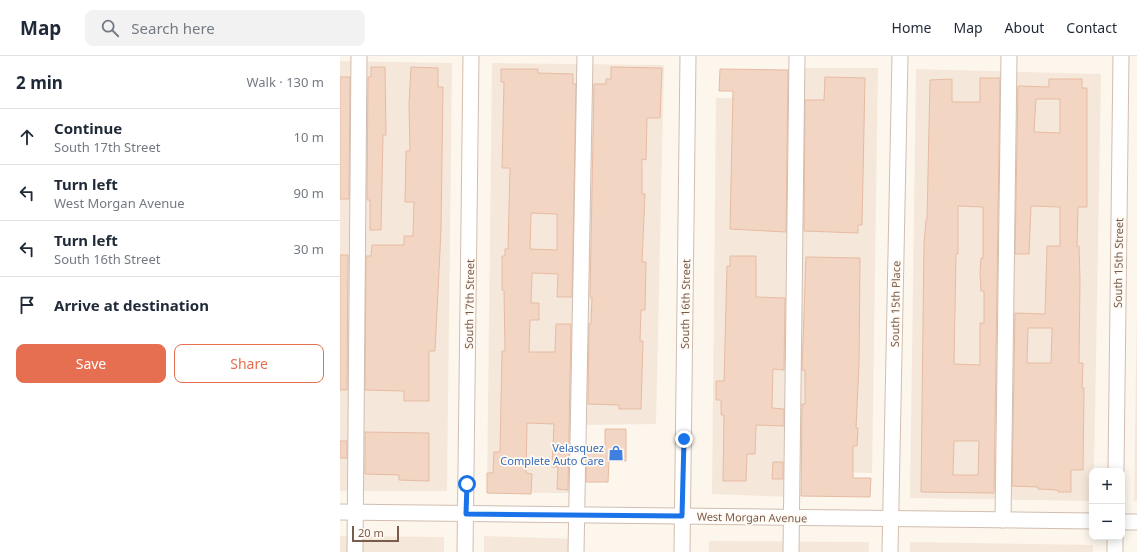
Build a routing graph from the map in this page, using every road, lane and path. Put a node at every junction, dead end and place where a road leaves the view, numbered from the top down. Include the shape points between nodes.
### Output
1 (359, 56) edge
2 (471, 56) edge
3 (585, 56) edge
4 (688, 56) edge
5 (798, 56) edge
6 (900, 56) edge
7 (1009, 56) edge
8 (1121, 56) edge
9 (1116, 468) edge
10 (340, 512) edge
11 (356, 513) junction
12 (466, 514) junction
13 (577, 515) junction
14 (682, 516) junction
15 (790, 518) junction
16 (890, 519) junction
17 (1003, 520) junction
18 (1089, 521) edge
19 (1125, 522) edge
20 (1137, 522) edge
21 (1115, 540) edge
22 (355, 552) edge
23 (465, 552) edge
24 (576, 552) edge
25 (682, 552) edge
26 (790, 552) edge
27 (890, 552) edge
28 (1115, 552) edge

1 - 11 street
2 - 12 street, South 17th Street
3 - 13 street
4 - 14 street, South 16th Street
5 - 15 street
6 - 16 street, South 15th Place
7 - 17 street
8 - 9 street, South 15th Street
10 - 11 street, West Morgan Avenue
11 - 12 street, West Morgan Avenue
11 - 22 street
12 - 13 street, West Morgan Avenue
12 - 23 street, South 17th Street
13 - 14 street, West Morgan Avenue
13 - 24 street
14 - 15 street, West Morgan Avenue
14 - 25 street, South 16th Street
15 - 16 street, West Morgan Avenue
15 - 26 street
16 - 17 street, West Morgan Avenue
16 - 27 street, South 15th Place
17 - 18 street, West Morgan Avenue
19 - 20 street
21 - 28 street

